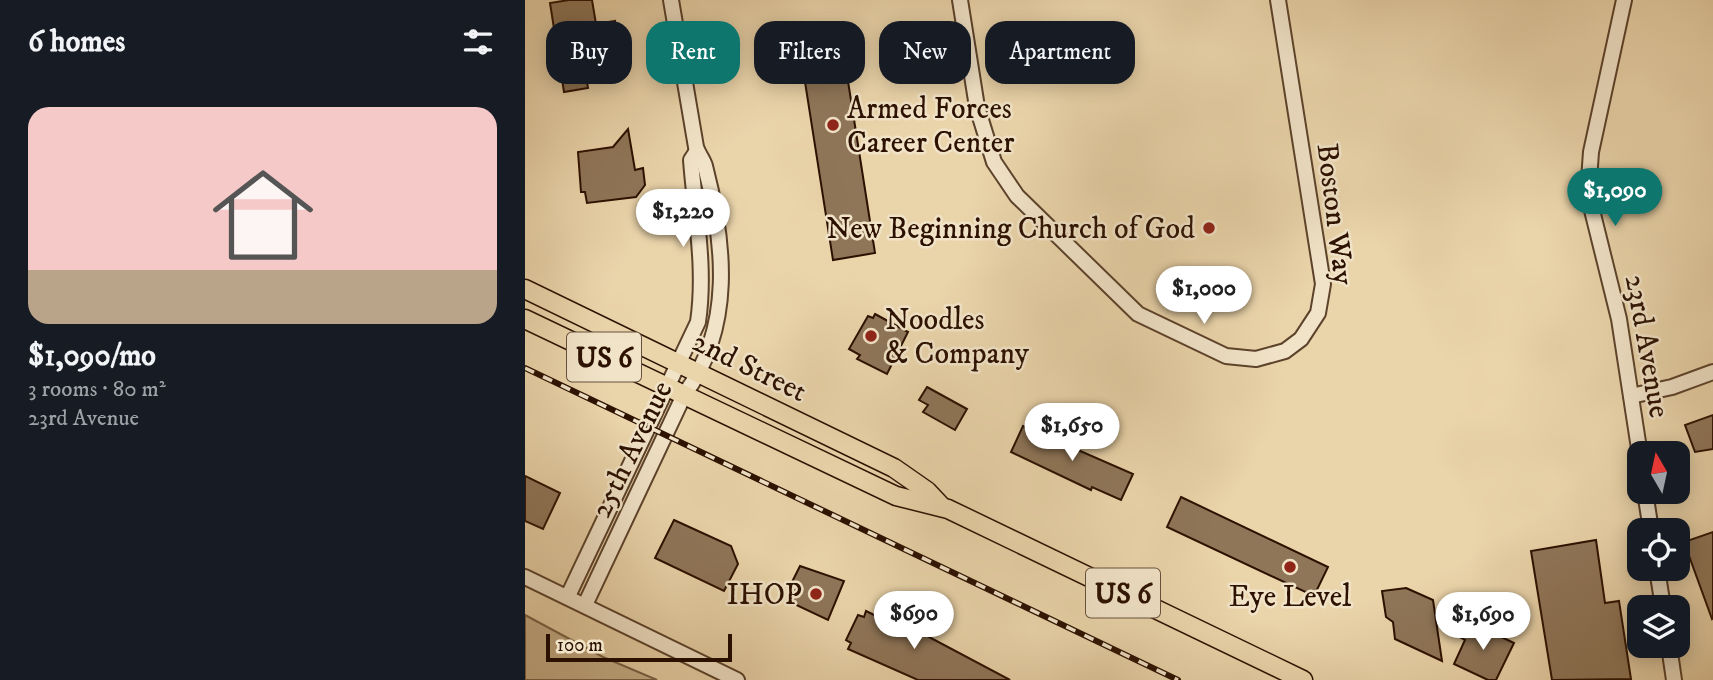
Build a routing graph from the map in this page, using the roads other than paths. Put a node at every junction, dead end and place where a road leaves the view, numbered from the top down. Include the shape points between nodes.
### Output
1 (671, 0) edge
2 (960, 0) edge
3 (1278, 0) edge
4 (1624, 0) edge
5 (697, 150) junction
6 (525, 289) edge
7 (525, 319) edge
8 (680, 363) junction
9 (700, 372) junction
10 (1713, 372) edge
11 (676, 391) junction
12 (1631, 396) junction
13 (1638, 441) edge
14 (942, 507) junction
15 (525, 577) edge
16 (568, 596) junction
17 (585, 605) junction
18 (1671, 658) edge
19 (737, 680) edge
20 (1303, 680) edge
21 (1674, 680) edge

1 - 5 street, 25th Avenue
2 - 3 street, Boston Way via 985,142 1017,196 1138,314 1226,356 1256,359 1285,351 1301,339 1318,313 1323,284
4 - 12 street, 23rd Avenue via 1591,152 1588,194 1610,276
5 - 8 street, 25th Avenue via 691,160 702,295 698,322
5 - 9 street, 25th Avenue via 705,163 722,267 722,302
6 - 8 main road, 2nd Street / US 6
7 - 11 main road, 2nd Street / US 6
8 - 9 main road, 2nd Street / US 6
8 - 11 street, 25th Avenue
9 - 11 street, 25th Avenue
9 - 14 main road, 2nd Street / US 6 via 894,468
10 - 12 street
11 - 14 main road, 2nd Street / US 6 via 896,496
11 - 16 street, 25th Avenue
11 - 17 street, 25th Avenue
12 - 13 street, 23rd Avenue
14 - 20 main road, 2nd Street / US 6
15 - 16 street
16 - 17 street
17 - 19 street
18 - 21 street

